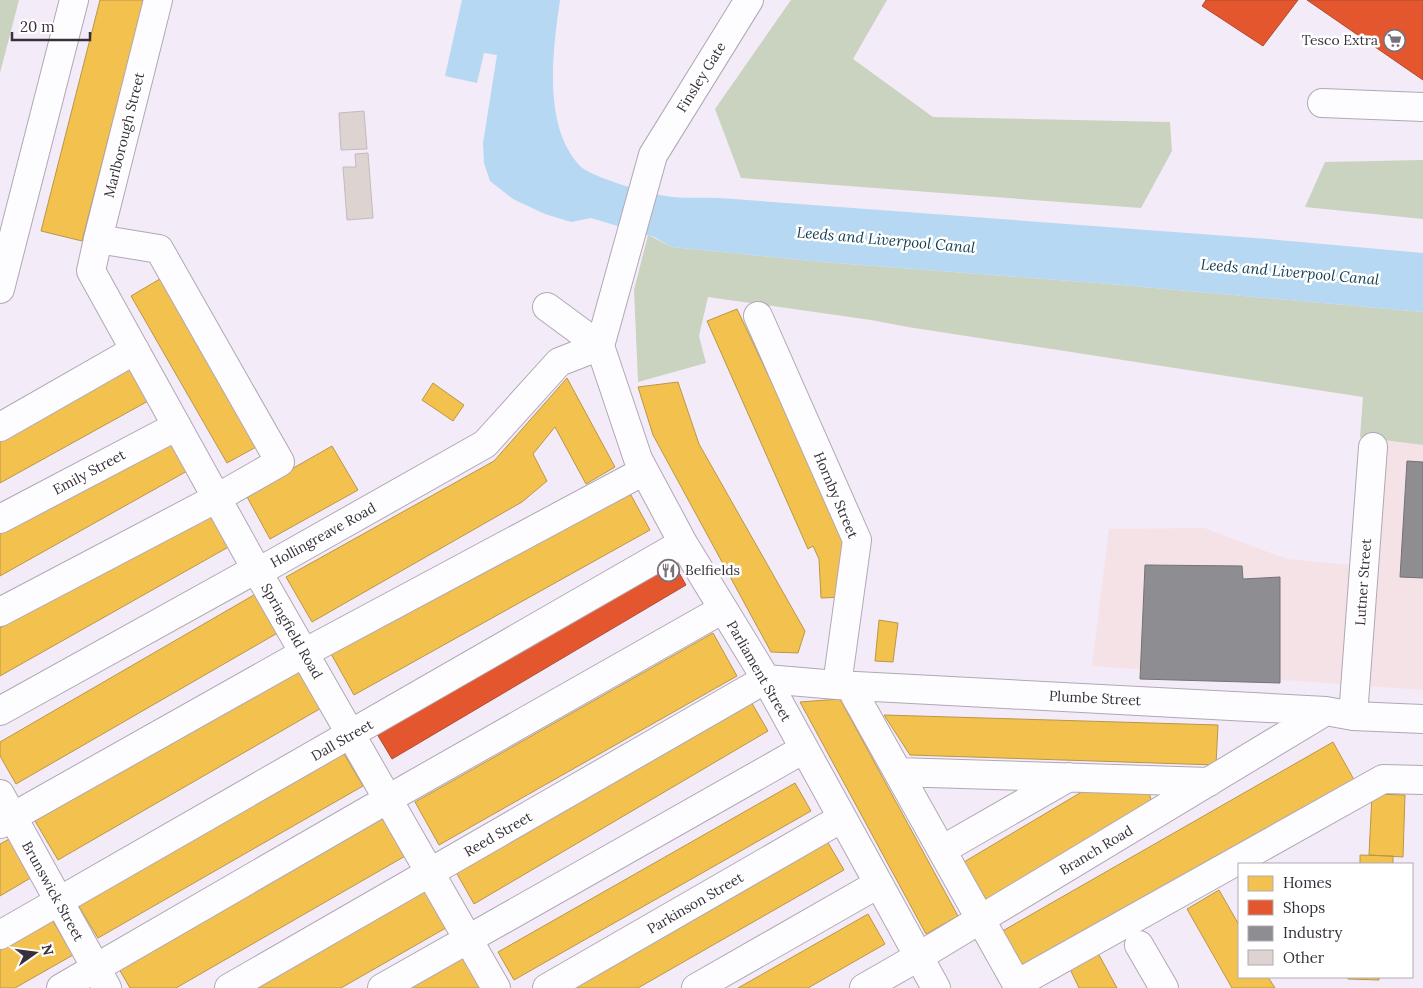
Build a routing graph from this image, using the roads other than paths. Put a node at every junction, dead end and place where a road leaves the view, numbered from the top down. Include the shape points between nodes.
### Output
1 (74, 0) edge
2 (158, 0) edge
3 (749, 0) edge
4 (1322, 103) dead end
5 (1423, 106) edge
6 (98, 239) junction
7 (91, 271) joint
8 (0, 289) edge
9 (547, 306) dead end
10 (758, 316) dead end
11 (600, 346) junction
12 (135, 350) junction
13 (0, 426) edge
14 (177, 426) junction
15 (1373, 447) dead end
16 (644, 471) junction
17 (217, 498) junction
18 (0, 518) edge
19 (683, 543) junction
20 (256, 569) junction
21 (723, 609) junction
22 (0, 612) edge
23 (304, 653) junction
24 (766, 679) junction
25 (843, 685) junction
26 (1326, 710) junction
27 (0, 711) edge
28 (1353, 716) junction
29 (1423, 719) edge
30 (351, 735) junction
31 (804, 749) junction
32 (898, 772) junction
33 (1069, 777) junction
34 (1423, 780) edge
35 (1209, 782) junction
36 (388, 798) junction
37 (4, 811) edge
38 (842, 818) junction
39 (942, 850) junction
40 (431, 873) junction
41 (878, 884) junction
42 (59, 901) junction
43 (981, 920) junction
44 (0, 935) edge
45 (468, 939) junction
46 (1139, 945) dead end
47 (918, 957) junction
48 (101, 978) edge
49 (1018, 986) edge
50 (61, 988) edge
51 (230, 988) edge
52 (382, 988) edge
53 (496, 988) edge
54 (547, 988) edge
55 (696, 988) edge
56 (864, 988) edge
57 (936, 988) edge
58 (1164, 988) edge

1 - 8 street
2 - 6 street, Marlborough Street
3 - 11 street, Finsley Gate via 653,155
4 - 5 street
6 - 7 street, Marlborough Street
6 - 17 street via 159,248 280,462
7 - 12 street, Springfield Road
9 - 11 street
10 - 25 street, Hornby Street via 857,540
11 - 16 street, Parliament Street
11 - 20 street, Hollingreave Road via 559,362 485,444 260,571
12 - 13 street
12 - 14 street, Springfield Road
14 - 17 street, Springfield Road
14 - 18 street, Emily Street
15 - 28 street, Lutner Street
16 - 19 street, Parliament Street
16 - 23 street
17 - 20 street, Springfield Road
17 - 22 street
19 - 21 street, Parliament Street
19 - 30 street, Dall Street
20 - 23 street, Springfield Road
20 - 27 street, Hollingreave Road
21 - 24 street, Parliament Street
21 - 36 street
23 - 30 street, Springfield Road
23 - 37 street
24 - 25 street, Plumbe Street
24 - 31 street, Parliament Street
24 - 40 street, Reed Street
25 - 26 street, Plumbe Street
25 - 32 street
26 - 28 street, Plumbe Street
26 - 35 street, Branch Road
28 - 29 street, Plumbe Street
30 - 36 street, Springfield Road
30 - 42 street, Dall Street
31 - 38 street, Parliament Street
31 - 45 street
32 - 33 street
32 - 39 street
33 - 35 street
33 - 39 street
34 - 49 street via 1382,779
35 - 43 street, Branch Road
36 - 40 street, Springfield Road
36 - 48 street
37 - 42 street, Brunswick Street
38 - 41 street, Parliament Street
38 - 54 street, Parkinson Street
39 - 43 street
40 - 45 street, Springfield Road
40 - 51 street, Reed Street
41 - 47 street, Parliament Street
41 - 55 street
42 - 44 street, Dall Street
42 - 48 street, Brunswick Street
43 - 47 street, Branch Road
43 - 49 street
45 - 52 street
45 - 53 street, Springfield Road
46 - 58 street
47 - 56 street, Branch Road
47 - 57 street, Parliament Street
48 - 50 street

